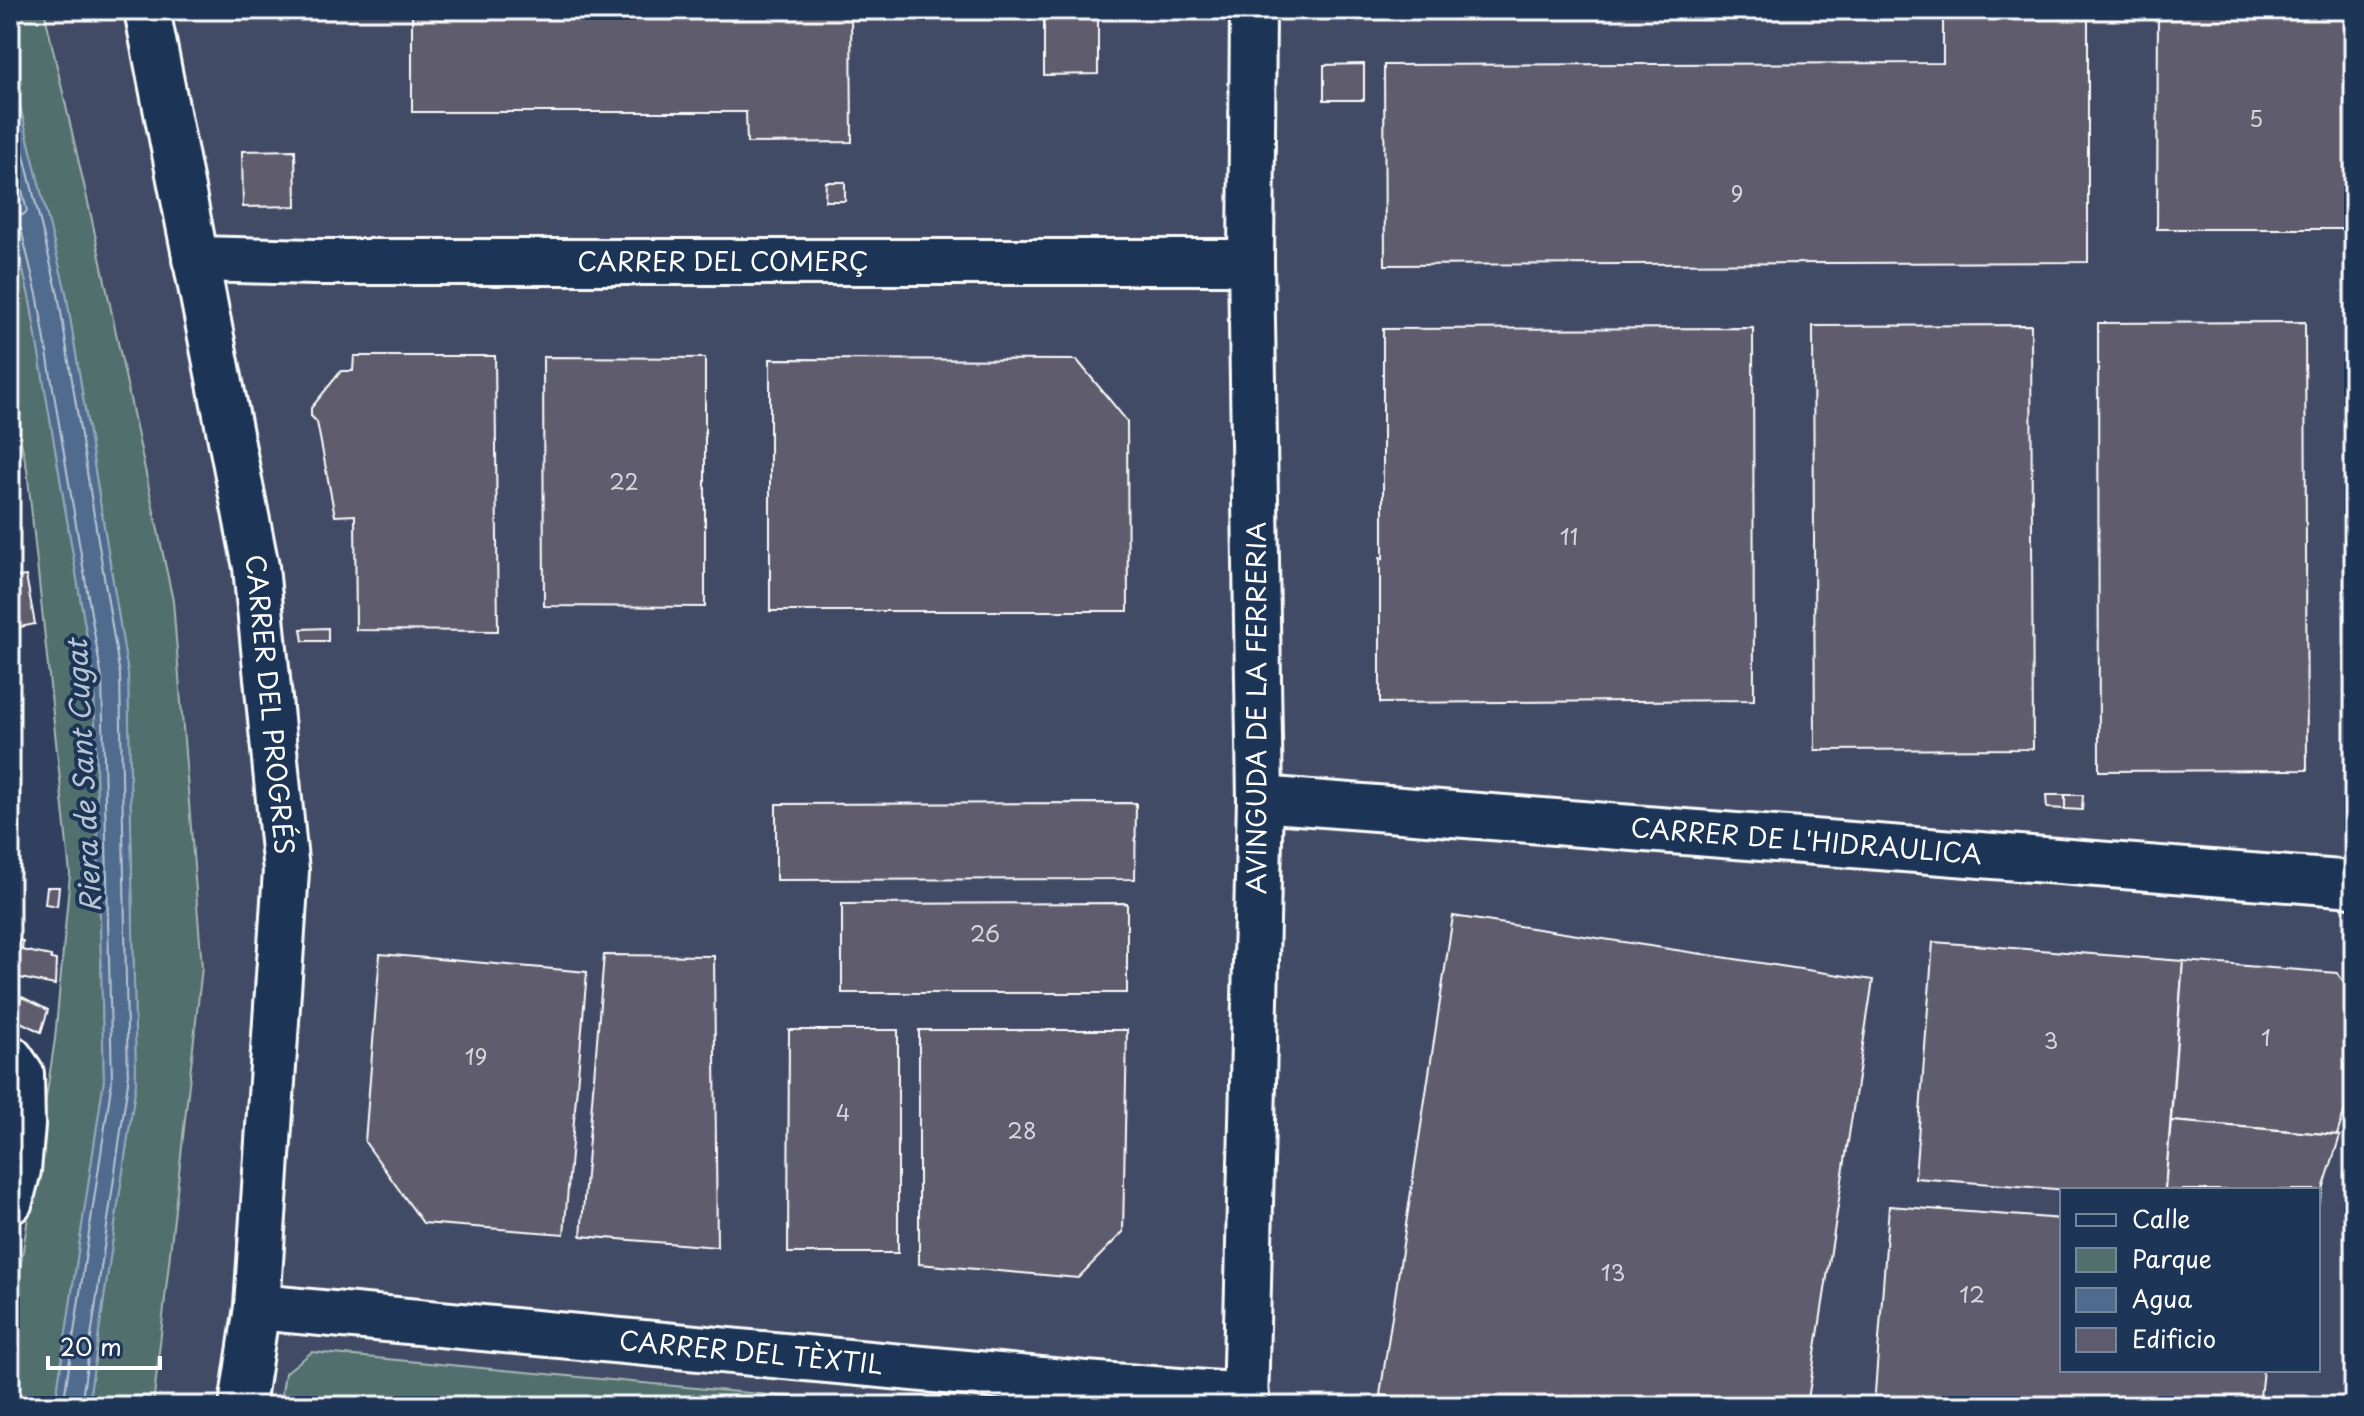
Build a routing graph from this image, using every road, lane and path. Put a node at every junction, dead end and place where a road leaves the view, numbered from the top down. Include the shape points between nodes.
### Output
1 (147, 10) edge
2 (1253, 10) edge
3 (195, 259) junction
4 (1251, 262) junction
5 (1260, 799) junction
6 (2354, 884) edge
7 (10, 1058) edge
8 (10, 1201) edge
9 (257, 1307) junction
10 (1245, 1401) edge
11 (242, 1406) edge

1 - 3 street, CARRER DEL PROGRÉS
2 - 4 street, AVINGUDA DE LA FERRERIA
3 - 4 street, CARRER DEL COMERÇ
3 - 9 street, CARRER DEL PROGRÉS via 256,567 286,871
4 - 5 street, AVINGUDA DE LA FERRERIA
5 - 6 street, CARRER DE L'HIDRAULICA
5 - 10 street, AVINGUDA DE LA FERRERIA
7 - 8 street via 21,1074 22,1125
9 - 10 street, CARRER DEL TÈXTIL
9 - 11 street, CARRER DEL PROGRÉS

